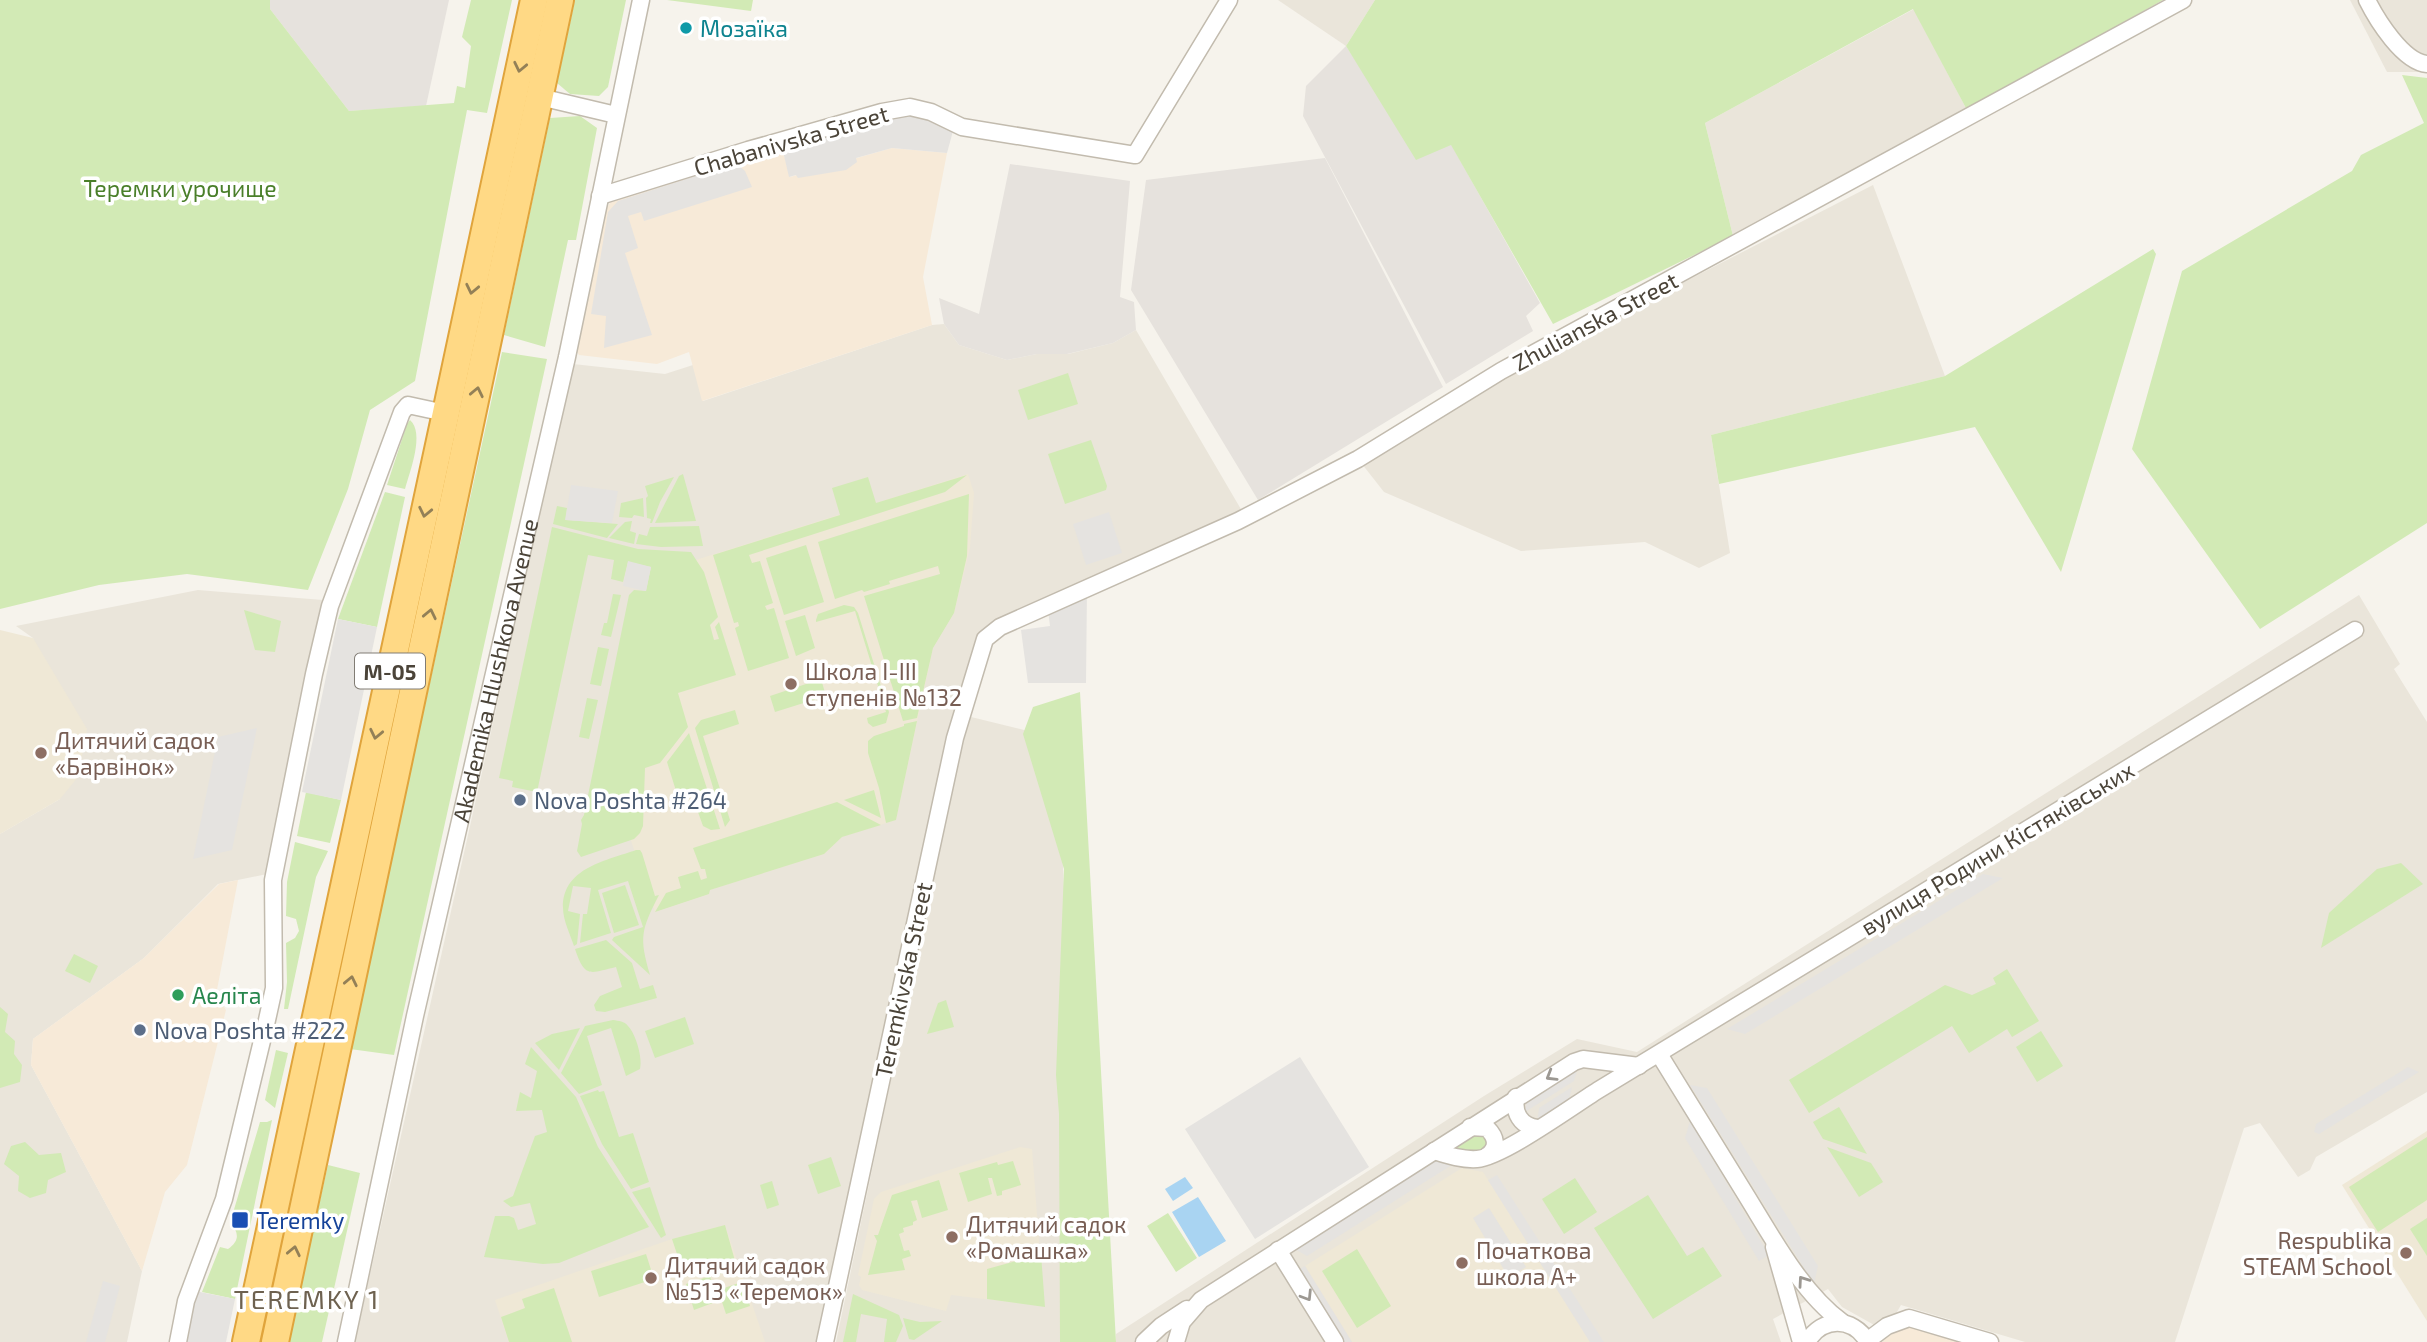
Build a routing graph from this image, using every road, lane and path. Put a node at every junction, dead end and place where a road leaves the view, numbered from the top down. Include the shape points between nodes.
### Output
1 (534, 0) edge
2 (560, 0) edge
3 (641, 0) edge
4 (1229, 0) edge
5 (2183, 0) edge
6 (2367, 0) edge
7 (2427, 64) edge
8 (540, 97) junction
9 (616, 116) junction
10 (600, 196) junction
11 (445, 413) junction
12 (1000, 627) joint
13 (2354, 630) dead end
14 (1659, 1054) junction
15 (1586, 1059) junction
16 (1639, 1066) junction
17 (1600, 1089) junction
18 (1516, 1097) junction
19 (1470, 1127) junction
20 (1537, 1128) junction
21 (1434, 1151) junction
22 (1487, 1156) junction
23 (1771, 1234) junction
24 (1278, 1250) junction
25 (1201, 1300) junction
26 (1842, 1322) junction
27 (1867, 1341) edge
28 (178, 1342) edge
29 (246, 1342) edge
30 (275, 1342) edge
31 (346, 1342) edge
32 (825, 1342) edge
33 (1144, 1342) edge
34 (1176, 1342) edge
35 (1335, 1342) edge
36 (1801, 1342) edge
37 (1807, 1342) edge
38 (1990, 1342) edge

1 -> 11 highway, М-05
2 - 8 highway, М-05
3 - 9 street, Akademika Hlushkova Avenue
4 - 10 street, Chabanivska Street via 1135,155 962,127 910,107 761,146
5 - 12 street, Zhulianska Street via 1501,371 1358,459 1238,522
6 - 7 street via 2407,56
8 - 9 street
30 -> 8 highway, М-05
9 - 10 street, Akademika Hlushkova Avenue
10 - 31 street, Akademika Hlushkova Avenue
11 - 28 street via 408,405 402,412 330,606 274,880 274,988 223,1199 186,1301
11 -> 29 highway, М-05
12 - 32 street, Teremkivska Street via 985,639 955,738
13 - 14 street, вулиця Родини Кістяківських
14 - 16 street, вулиця Родини Кістяківських
14 - 23 street
15 - 16 street
15 - 17 street via 1600,1068
15 -> 18 street
16 - 17 street, вулиця Родини Кістяківських
17 - 20 street, вулиця Родини Кістяківських
18 - 19 street
18 - 20 street via 1522,1122
19 - 21 street
19 - 22 street via 1487,1128 1493,1134 1496,1142
20 - 22 street, вулиця Родини Кістяківських
21 - 22 street, вулиця Родини Кістяківських via 1467,1158
21 - 24 street
26 -> 23 street via 1827,1311
23 - 36 street
24 - 25 street
24 -> 35 street
25 - 33 street
25 - 34 street via 1182,1322
26 - 27 street via 1861,1332
26 - 37 street via 1821,1326
27 - 38 street via 1887,1326 1909,1318

